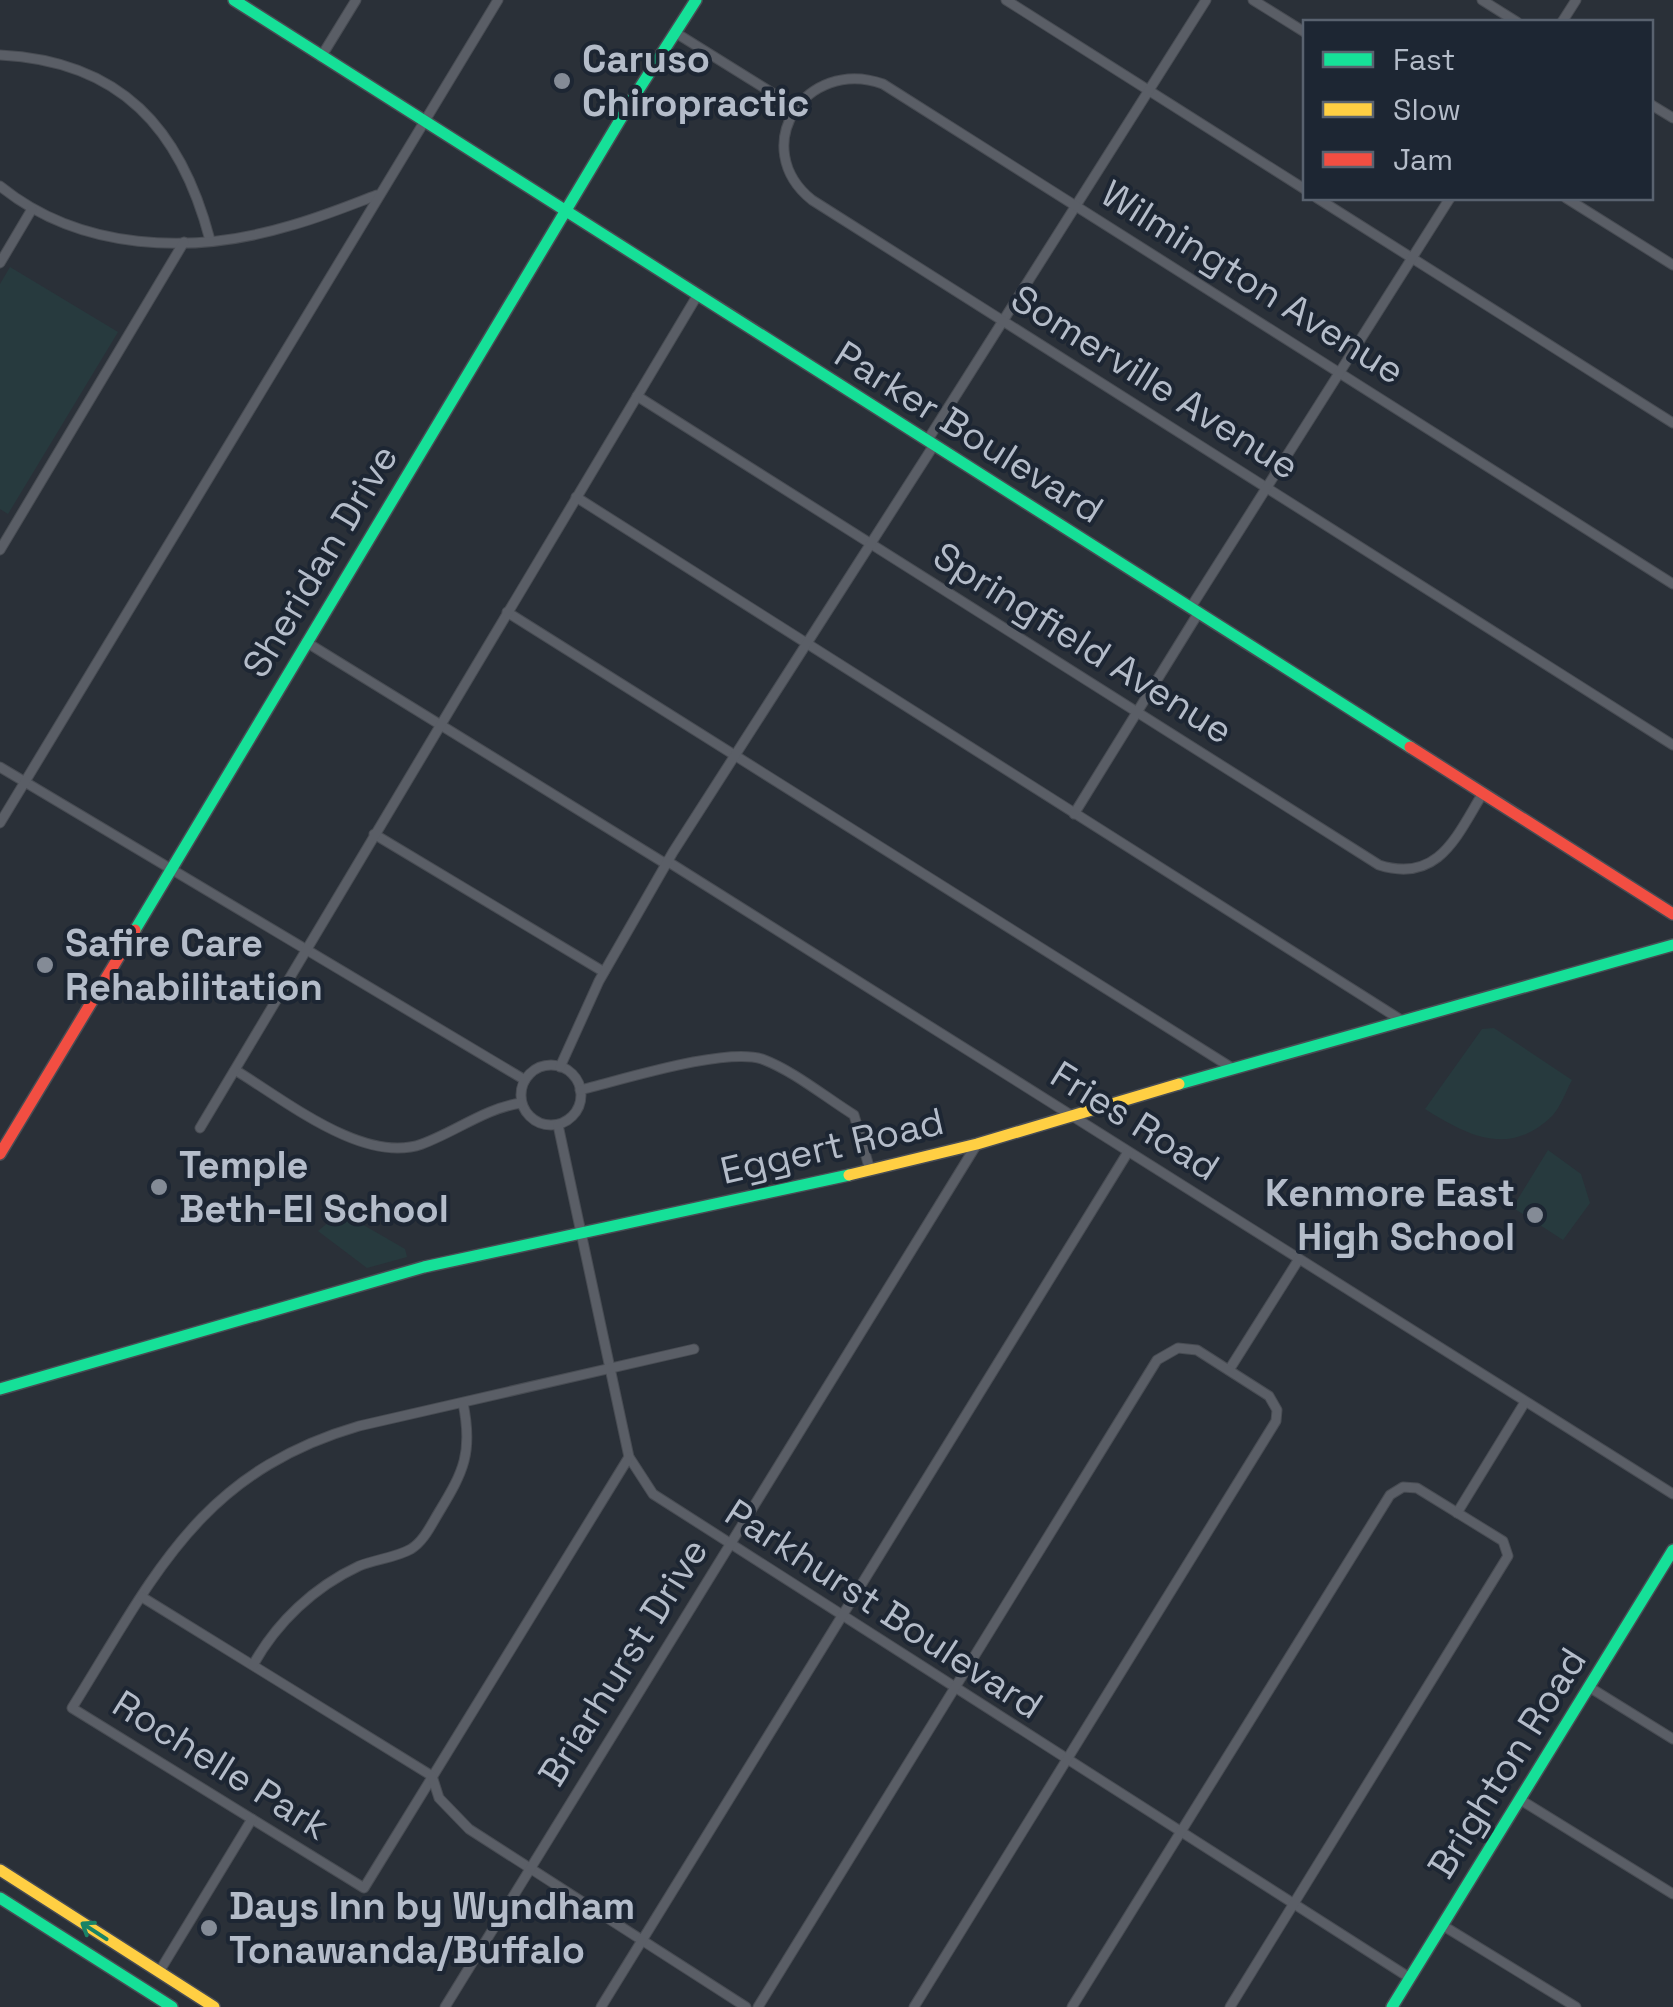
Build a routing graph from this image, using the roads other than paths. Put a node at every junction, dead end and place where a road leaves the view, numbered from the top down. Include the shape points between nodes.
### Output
1 (234, 0) edge
2 (356, 0) edge
3 (498, 0) edge
4 (696, 0) edge
5 (1006, 0) edge
6 (1206, 0) edge
7 (1253, 0) edge
8 (1482, 0) edge
9 (1514, 20) edge
10 (1303, 31) edge
11 (676, 32) junction
12 (0, 55) edge
13 (321, 57) junction
14 (1148, 90) junction
15 (795, 107) junction
16 (422, 122) junction
17 (0, 186) edge
18 (1303, 188) edge
19 (378, 195) junction
20 (1320, 200) edge
21 (1449, 200) edge
22 (1569, 200) edge
23 (1076, 205) junction
24 (32, 209) junction
25 (564, 212) junction
26 (210, 240) junction
27 (184, 242) junction
28 (1412, 258) junction
29 (0, 264) edge
30 (1673, 265) edge
31 (698, 296) junction
32 (1003, 320) junction
33 (1339, 372) junction
34 (636, 396) junction
35 (1673, 423) edge
36 (930, 443) junction
37 (1266, 487) junction
38 (576, 498) junction
39 (870, 544) junction
40 (0, 550) edge
41 (1673, 584) edge
42 (1194, 610) junction
43 (507, 612) junction
44 (306, 642) junction
45 (806, 644) junction
46 (1136, 712) junction
47 (440, 724) junction
48 (1673, 745) edge
49 (735, 756) junction
50 (0, 767) edge
51 (24, 782) junction
52 (1483, 793) junction
53 (1074, 814) junction
54 (0, 823) edge
55 (374, 834) junction
56 (667, 862) junction
57 (171, 869) junction
58 (1673, 914) edge
59 (1673, 945) edge
60 (306, 951) junction
61 (604, 972) junction
62 (1401, 1020) junction
63 (560, 1066) junction
64 (1232, 1068) junction
65 (235, 1070) junction
66 (525, 1080) junction
67 (580, 1090) junction
68 (522, 1102) junction
69 (1071, 1116) junction
70 (558, 1124) junction
71 (200, 1128) dead end
72 (978, 1144) junction
73 (1128, 1152) junction
74 (0, 1154) edge
75 (870, 1170) junction
76 (579, 1233) junction
77 (1299, 1259) junction
78 (694, 1349) dead end
79 (609, 1370) junction
80 (1229, 1370) junction
81 (0, 1390) edge
82 (1524, 1402) junction
83 (463, 1403) junction
84 (629, 1457) junction
85 (1673, 1494) edge
86 (1457, 1513) junction
87 (730, 1546) junction
88 (1673, 1550) edge
89 (142, 1597) junction
90 (842, 1618) junction
91 (253, 1666) junction
92 (1589, 1687) junction
93 (954, 1689) junction
94 (1673, 1739) edge
95 (1066, 1761) junction
96 (432, 1776) junction
97 (1519, 1800) junction
98 (252, 1819) junction
99 (1181, 1833) junction
100 (531, 1868) junction
101 (0, 1870) edge
102 (1673, 1894) edge
103 (0, 1898) edge
104 (1293, 1904) junction
105 (1442, 1925) junction
106 (642, 1941) junction
107 (159, 1972) junction
108 (1410, 1978) junction
109 (176, 1983) junction
110 (166, 2005) edge
111 (214, 2007) edge
112 (445, 2007) edge
113 (602, 2007) edge
114 (746, 2007) edge
115 (758, 2007) edge
116 (914, 2007) edge
117 (1072, 2007) edge
118 (1230, 2007) edge
119 (1392, 2007) edge
120 (1576, 2007) edge

1 - 13 street, Parker Boulevard
2 - 13 street
3 - 16 street
4 - 11 street, Sheridan Drive
5 - 14 street
6 - 14 street
7 - 10 street
8 - 9 street
11 - 15 street
11 - 25 street, Sheridan Drive
12 - 26 street via 74,68 131,102 181,159
13 - 16 street, Parker Boulevard
14 - 18 street
14 - 23 street
15 - 23 street, Wilmington Avenue via 833,80 870,79
15 - 32 street, Somerville Avenue via 785,146 802,192
16 - 19 street
16 - 25 street, Parker Boulevard
17 - 24 street
19 - 26 street via 289,226
19 - 51 street
20 - 28 street
21 - 28 street
22 - 30 street
23 - 32 street
23 - 33 street, Wilmington Avenue
24 - 27 street via 95,236
24 - 29 street
25 - 31 street, Parker Boulevard
25 - 44 street, Sheridan Drive
26 - 27 street
27 - 40 street
28 - 33 street
28 - 35 street
31 - 34 street
31 - 36 street, Parker Boulevard
32 - 36 street
32 - 37 street, Somerville Avenue
33 - 37 street
33 - 41 street, Wilmington Avenue
34 - 38 street
34 - 39 street, Springfield Avenue
36 - 39 street
36 - 42 street, Parker Boulevard
37 - 42 street
37 - 48 street, Somerville Avenue
38 - 43 street
38 - 45 street
39 - 45 street
39 - 46 street, Springfield Avenue
42 - 46 street
42 - 52 street, Parker Boulevard
43 - 47 street
43 - 49 street
44 - 47 street, Fries Road
44 - 57 street, Sheridan Drive
45 - 49 street
45 - 53 street
46 - 52 street, Springfield Avenue via 1390,868 1412,869 1443,854
46 - 53 street
47 - 55 street
47 - 56 street, Fries Road
49 - 56 street
49 - 64 street
50 - 51 street
51 - 54 street
51 - 57 street
52 - 58 street, Parker Boulevard
53 - 62 street
55 - 60 street
55 - 61 street
56 - 61 street
56 - 69 street, Fries Road
57 - 60 street
57 - 74 street, Sheridan Drive
59 - 62 street, Eggert Road
60 - 65 street
60 - 66 street
61 - 63 street
62 - 64 street, Eggert Road
63 - 66 street via 544,1066
63 - 67 street
64 - 69 street, Eggert Road
65 - 68 street via 353,1141 379,1149 420,1145
65 - 71 street
66 - 68 street
67 - 70 street via 574,1114
67 - 75 street via 725,1056 752,1056 854,1115
68 - 70 street via 538,1122
69 - 72 street, Eggert Road
69 - 73 street, Fries Road
70 - 76 street, Parkhurst Boulevard
72 - 75 street, Eggert Road
72 - 87 street, Briarhurst Drive
73 - 77 street, Fries Road
73 - 90 street
75 - 76 street, Eggert Road
76 - 79 street, Parkhurst Boulevard
76 - 81 street, Eggert Road via 424,1267
77 - 80 street
77 - 82 street, Fries Road
78 - 79 street, Rochelle Park
79 - 83 street, Rochelle Park
79 - 84 street, Parkhurst Boulevard
80 - 93 street via 1188,1348 1157,1360
80 - 95 street via 1270,1396 1276,1422
82 - 85 street, Fries Road
82 - 86 street
83 - 89 street, Rochelle Park via 330,1434 254,1472 188,1529
83 - 91 street via 466,1464 424,1537 310,1596
84 - 87 street, Parkhurst Boulevard via 653,1494
84 - 96 street
86 - 99 street via 1417,1488 1390,1495
86 - 104 street via 1503,1541 1508,1556
87 - 90 street, Parkhurst Boulevard
87 - 100 street, Briarhurst Drive
88 - 92 street, Brighton Road
89 - 91 street
89 - 98 street, Rochelle Park via 72,1708
90 - 93 street, Parkhurst Boulevard
90 - 106 street
91 - 96 street
92 - 94 street
92 - 97 street, Brighton Road
93 - 95 street, Parkhurst Boulevard
93 - 115 street
95 - 99 street, Parkhurst Boulevard
95 - 116 street
96 - 98 street, Rochelle Park via 364,1888
96 - 100 street via 439,1798 457,1819
97 - 102 street
97 - 105 street, Brighton Road
98 - 107 street
99 - 104 street, Parkhurst Boulevard
99 - 117 street
100 - 106 street
100 - 112 street, Briarhurst Drive
107 -> 101 street
103 - 110 street
104 - 108 street, Parkhurst Boulevard
104 - 118 street
105 - 108 street, Brighton Road
105 - 120 street
106 - 113 street
106 - 114 street
107 - 109 street
108 - 119 street, Brighton Road
109 - 110 street
109 - 111 street

